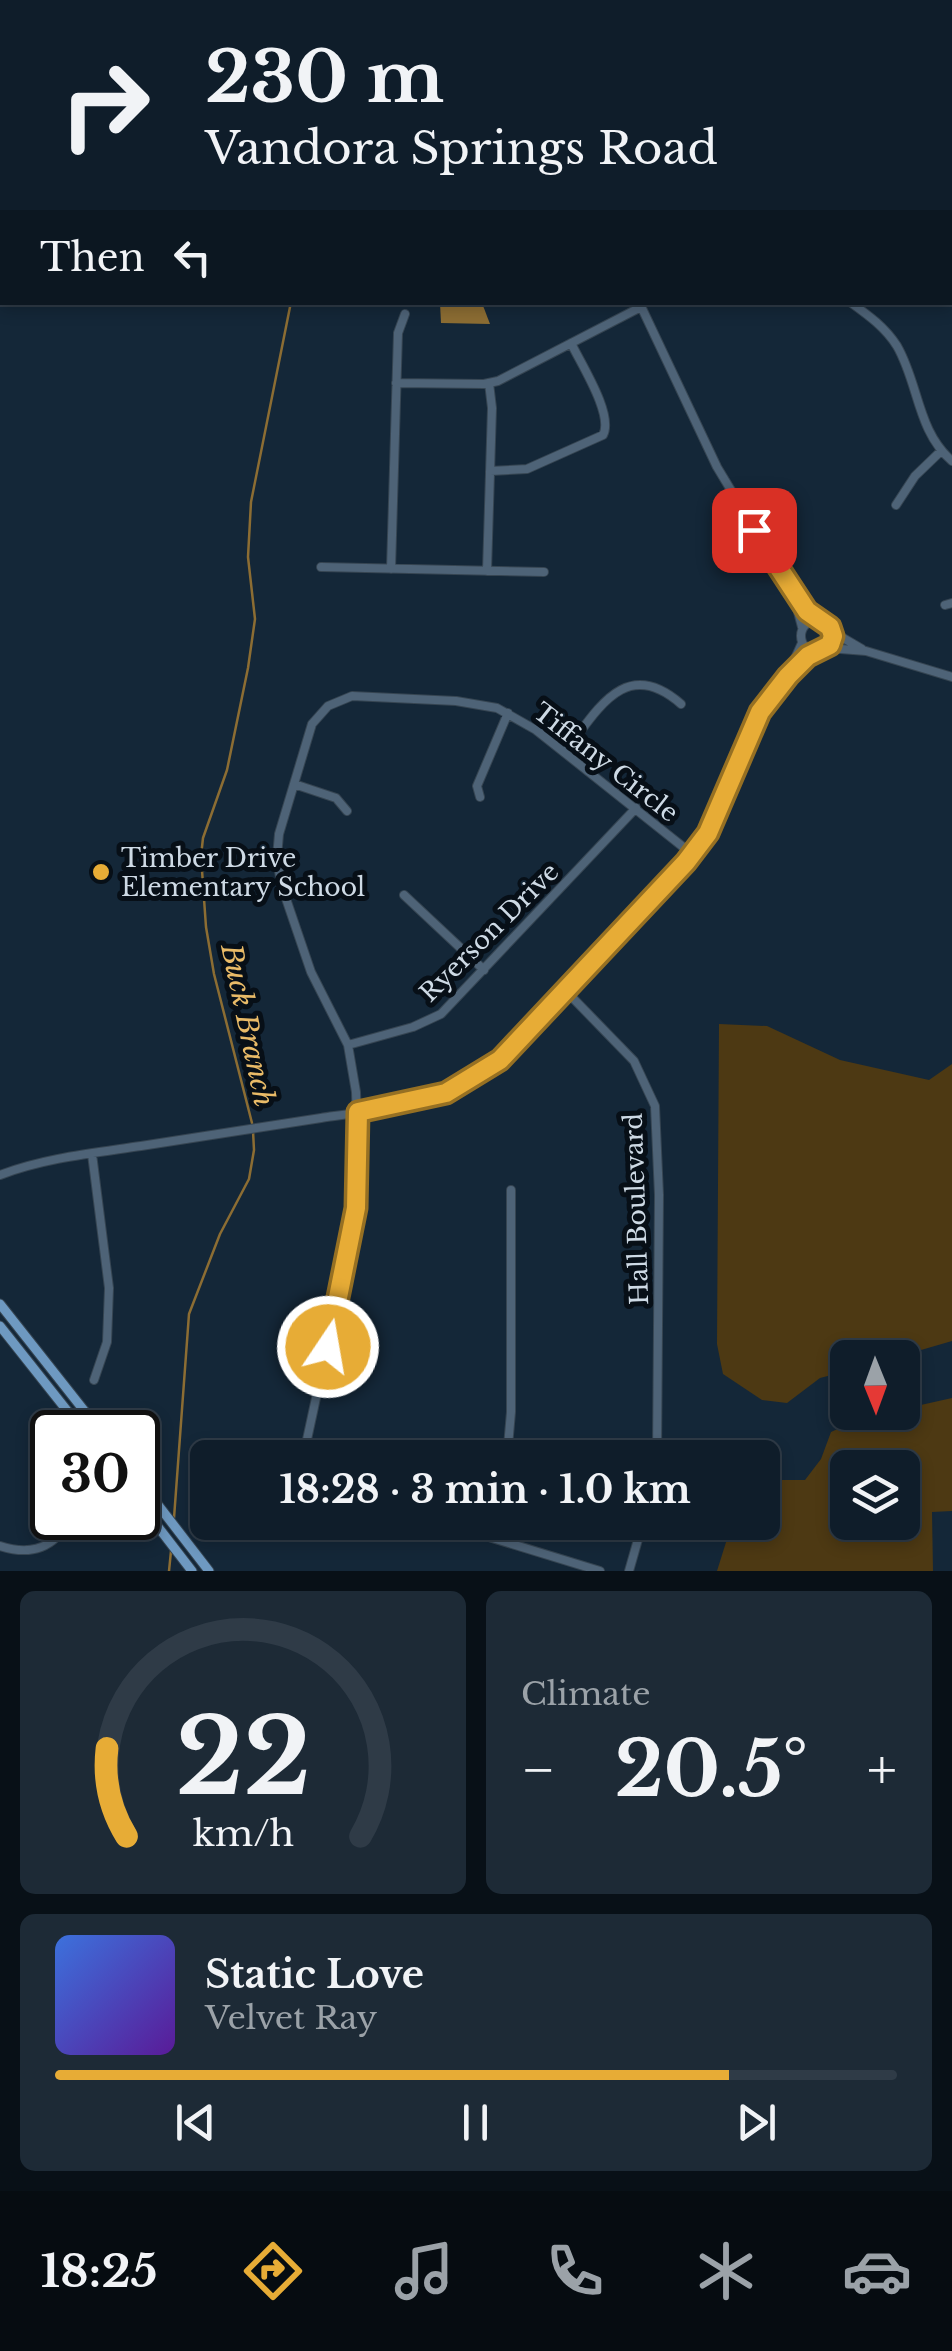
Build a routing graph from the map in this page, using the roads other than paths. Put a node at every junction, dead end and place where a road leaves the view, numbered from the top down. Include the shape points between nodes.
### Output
1 (640, 305) edge
2 (854, 305) edge
3 (405, 314) dead end
4 (571, 343) junction
5 (396, 383) junction
6 (489, 383) junction
7 (941, 451) junction
8 (952, 461) edge
9 (490, 470) junction
10 (896, 505) dead end
11 (321, 567) dead end
12 (391, 569) junction
13 (487, 570) junction
14 (544, 572) dead end
15 (793, 593) junction
16 (817, 620) junction
17 (802, 628) junction
18 (832, 632) junction
19 (802, 643) junction
20 (828, 648) junction
21 (866, 651) junction
22 (815, 652) junction
23 (788, 676) junction
24 (952, 676) edge
25 (681, 704) dead end
26 (508, 713) junction
27 (564, 752) junction
28 (294, 784) junction
29 (480, 797) dead end
30 (636, 808) junction
31 (347, 811) dead end
32 (692, 854) junction
33 (404, 895) dead end
34 (484, 970) junction
35 (567, 992) junction
36 (348, 1045) junction
37 (358, 1112) junction
38 (92, 1154) junction
39 (0, 1175) edge
40 (511, 1190) dead end
41 (0, 1304) edge
42 (0, 1326) edge
43 (94, 1380) dead end
44 (67, 1410) edge
45 (84, 1410) edge
46 (307, 1440) edge
47 (509, 1440) edge
48 (656, 1440) edge
49 (160, 1508) edge
50 (160, 1530) edge
51 (54, 1540) edge
52 (499, 1540) edge
53 (638, 1540) edge
54 (0, 1546) edge
55 (192, 1571) edge
56 (209, 1571) edge
57 (600, 1571) edge
58 (629, 1571) edge

1 - 4 street
1 - 15 street via 717,467
2 - 7 street via 896,346
3 - 5 street
4 - 6 street
4 - 9 street via 604,412 603,435 526,469
5 - 6 street
5 - 12 street
6 - 9 street
7 - 8 street
7 - 10 street
9 - 13 street
11 - 12 street
12 - 13 street
13 - 14 street
15 - 16 street
15 - 17 street
16 - 17 street
16 - 18 street
17 - 19 street
18 - 20 street
18 - 21 street
19 - 22 street
19 - 23 street
20 - 21 street
20 - 22 street
21 - 24 street
22 - 23 street
23 - 32 street via 760,712 708,833
25 - 27 street via 659,688 620,688
26 - 27 street, Tiffany Circle
26 - 28 street, Tiffany Circle via 456,701 352,696 328,706 312,724
26 - 29 street via 476,786
27 - 30 street, Tiffany Circle
28 - 31 street via 336,798
28 - 36 street, Tiffany Circle via 279,834 281,884 311,972
30 - 32 street, Tiffany Circle
30 - 34 street, Ryerson Drive
32 - 35 street
33 - 34 street
34 - 36 street, Ryerson Drive via 430,1020
35 - 37 street via 482,1074 428,1098
35 - 48 street, Hall Boulevard via 634,1061 655,1106
36 - 37 street, Tiffany Circle
37 - 38 street
37 - 46 street, Tiffany Circle via 353,1227
38 - 39 street
38 - 43 street via 109,1288 107,1342
40 - 47 street
41 - 45 main road
42 - 44 main road
49 - 56 main road
50 - 55 main road
51 - 54 street via 21,1552
52 - 57 street
53 - 58 street

